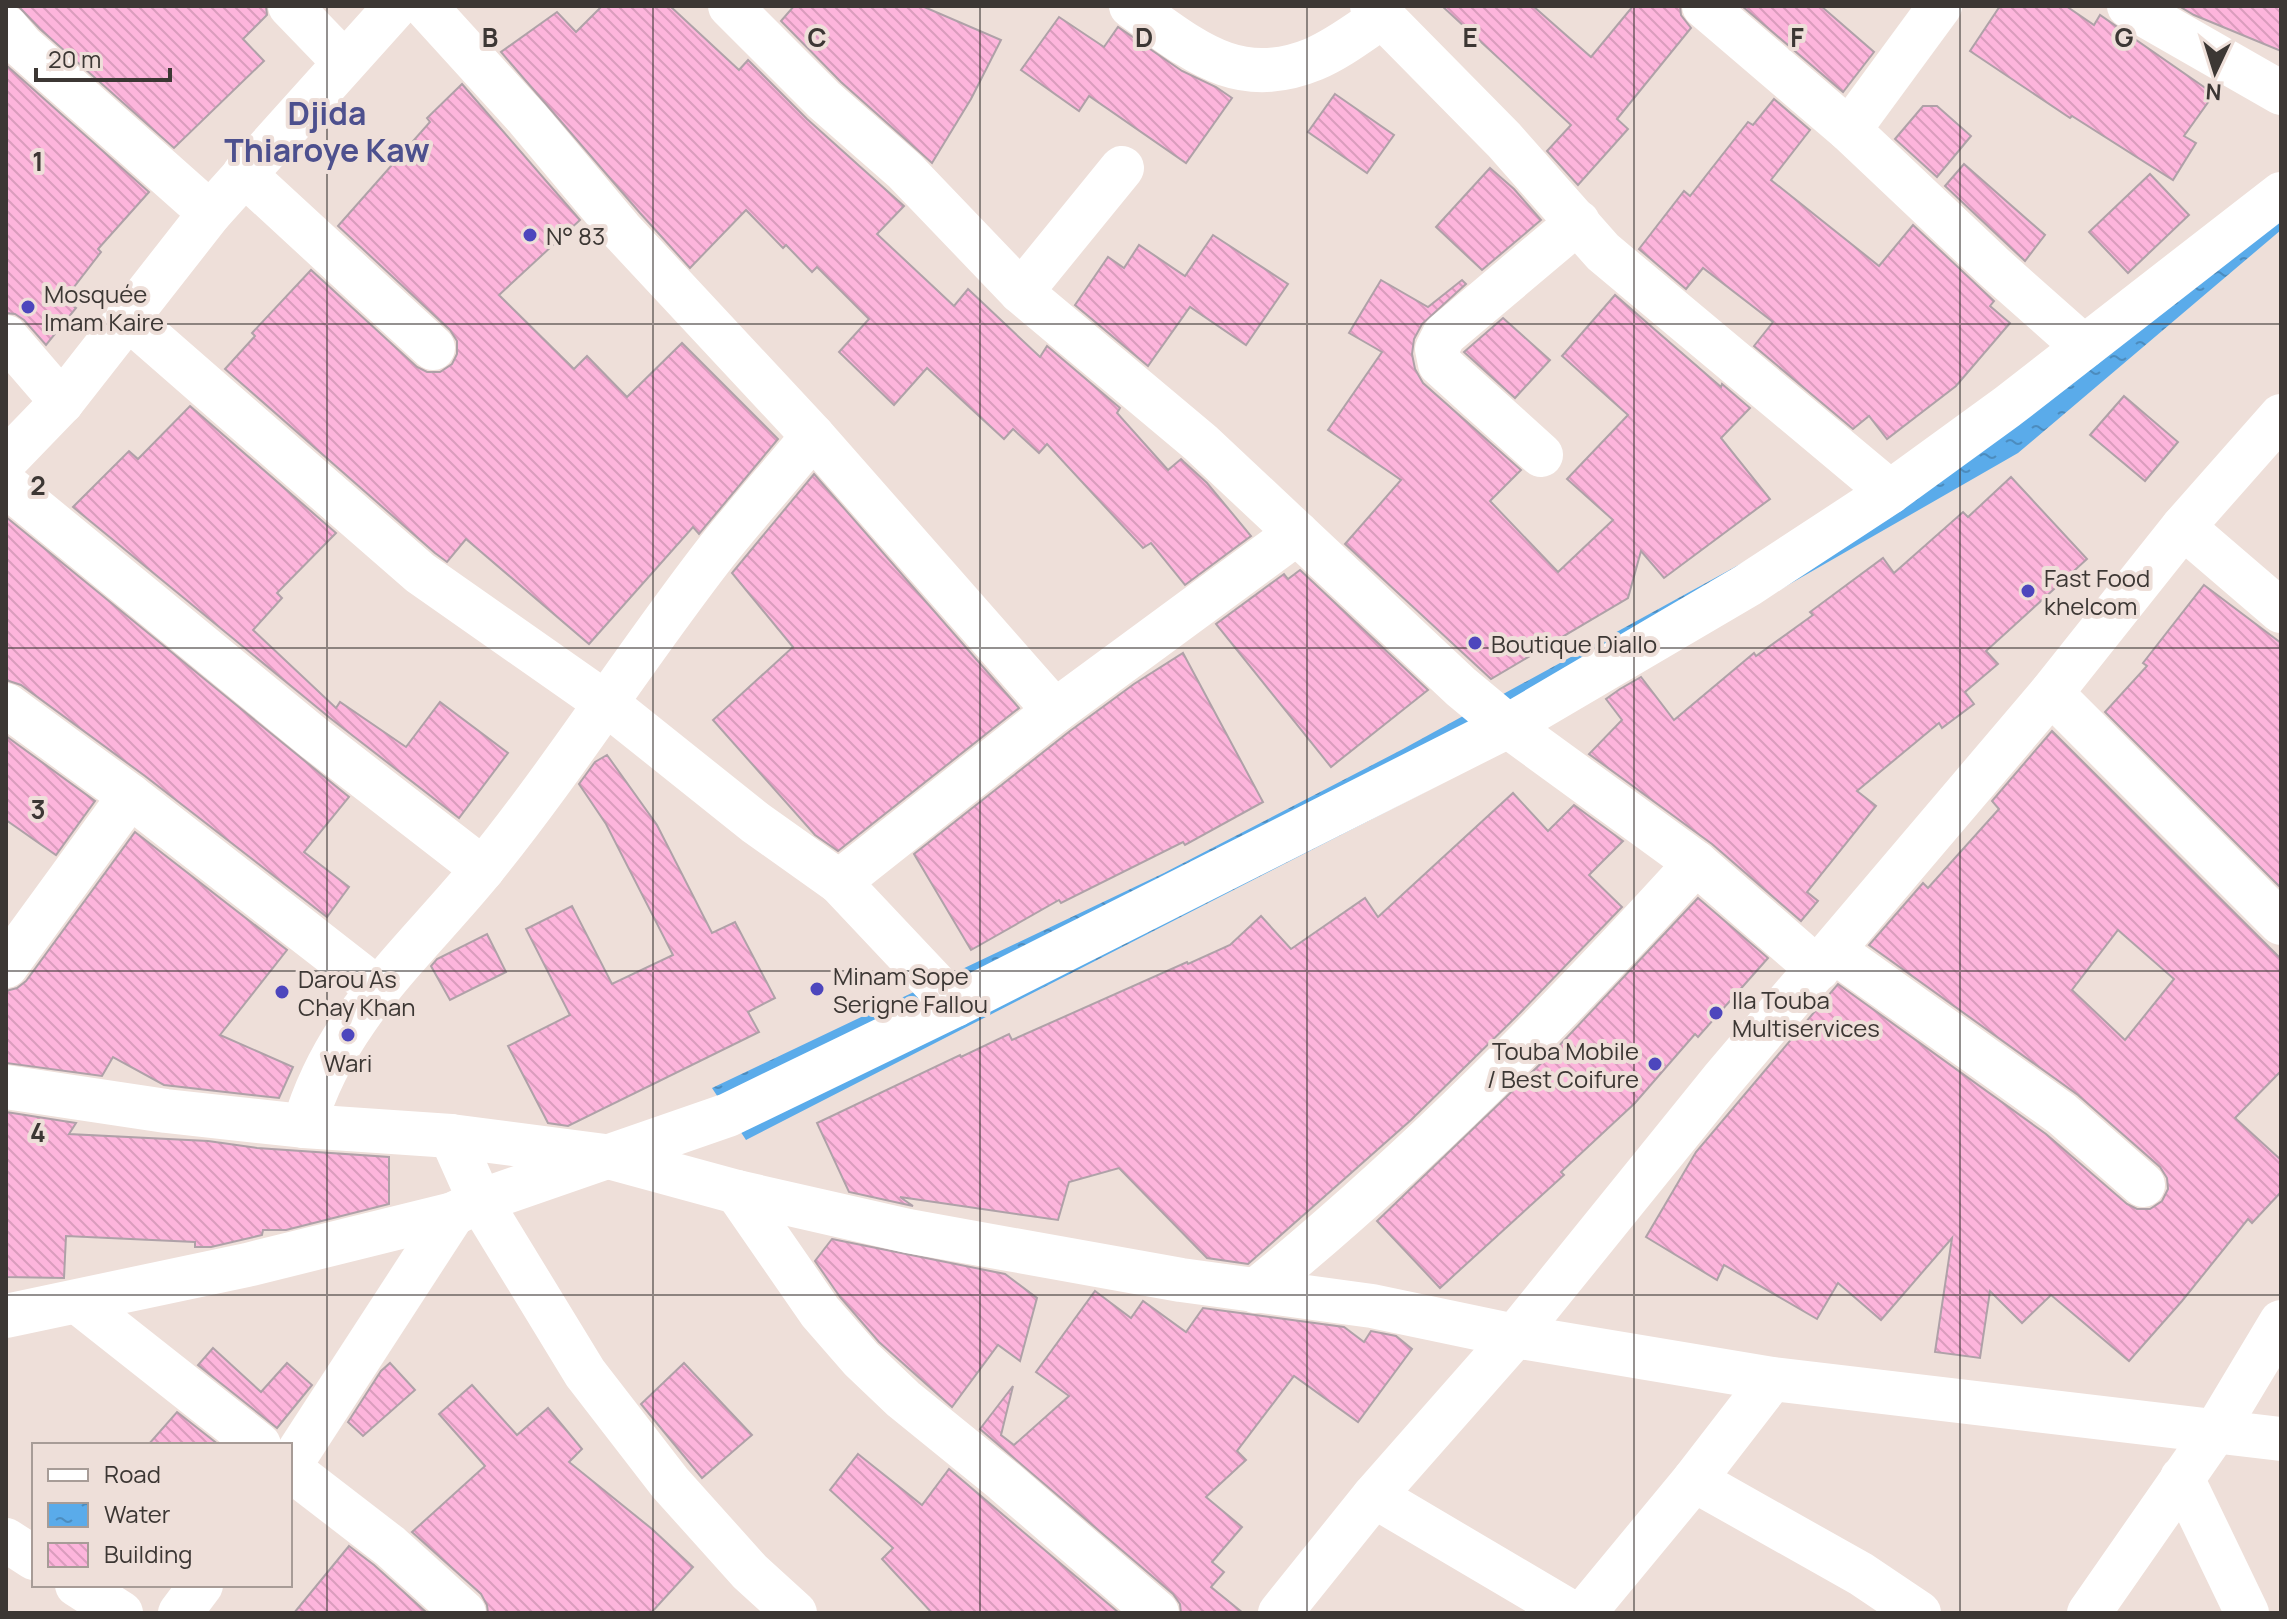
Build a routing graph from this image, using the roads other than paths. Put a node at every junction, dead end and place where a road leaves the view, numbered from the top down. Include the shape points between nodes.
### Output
1 (290, 6) edge
2 (396, 6) edge
3 (425, 6) edge
4 (730, 6) edge
5 (1131, 6) edge
6 (1704, 6) edge
7 (1940, 6) edge
8 (2129, 6) edge
9 (1377, 12) edge
10 (6, 27) edge
11 (344, 62) junction
12 (2281, 93) edge
13 (1849, 130) junction
14 (1122, 168) dead end
15 (244, 174) junction
16 (2281, 194) edge
17 (210, 213) junction
18 (1578, 222) junction
19 (1021, 292) junction
20 (129, 319) junction
21 (6, 337) edge
22 (2084, 347) junction
23 (433, 348) dead end
24 (62, 402) junction
25 (2281, 416) edge
26 (813, 436) junction
27 (1541, 455) dead end
28 (6, 460) edge
29 (6, 485) edge
30 (1890, 492) junction
31 (2183, 527) junction
32 (1297, 533) junction
33 (2281, 611) edge
34 (2051, 693) junction
35 (607, 704) junction
36 (6, 705) edge
37 (1055, 711) junction
38 (1508, 726) junction
39 (130, 796) junction
40 (1696, 863) junction
41 (483, 869) junction
42 (839, 882) junction
43 (2281, 923) edge
44 (1826, 960) junction
45 (6, 966) edge
46 (378, 989) junction
47 (955, 1005) junction
48 (6, 1087) edge
49 (304, 1126) junction
50 (451, 1136) junction
51 (605, 1156) junction
52 (2143, 1185) dead end
53 (737, 1192) junction
54 (466, 1208) junction
55 (1255, 1291) junction
56 (78, 1302) junction
57 (6, 1316) edge
58 (2281, 1322) edge
59 (1515, 1336) junction
60 (1772, 1379) junction
61 (2215, 1432) junction
62 (2281, 1439) edge
63 (256, 1443) edge
64 (292, 1464) edge
65 (292, 1469) edge
66 (2182, 1478) junction
67 (1694, 1480) junction
68 (1374, 1496) junction
69 (6, 1540) edge
70 (32, 1557) edge
71 (80, 1587) edge
72 (200, 1587) edge
73 (121, 1613) edge
74 (180, 1613) edge
75 (464, 1613) edge
76 (795, 1613) edge
77 (1157, 1613) edge
78 (1280, 1613) edge
79 (1572, 1613) edge
80 (1584, 1613) edge
81 (1919, 1613) edge
82 (2089, 1613) edge
83 (2247, 1613) edge

1 - 11 street
2 - 11 street
3 - 26 street via 621,230
4 - 19 street via 905,171
5 - 9 street via 1198,53 1238,69 1276,72 1317,58
6 - 13 street
7 - 13 street
8 - 12 street
9 - 18 street
10 - 17 street
11 - 15 street
13 - 22 street
14 - 19 street
15 - 17 street
15 - 23 street
16 - 22 street
17 - 20 street
18 - 27 street via 1444,335 1437,349 1440,364
18 - 30 street via 1603,252
19 - 32 street via 1201,443
20 - 24 street
20 - 35 street via 420,573
21 - 24 street
22 - 30 street
24 - 28 street
25 - 31 street
26 - 35 street via 716,552
26 - 37 street
29 - 41 street
30 - 38 street via 1748,585
31 - 33 street
31 - 34 street
32 - 37 street
32 - 38 street
34 - 43 street
34 - 44 street
35 - 41 street
35 - 42 street
36 - 39 street
37 - 42 street
38 - 40 street
38 - 47 street
39 - 45 street
39 - 46 street
40 - 44 street
40 - 55 street via 1492,1079 1337,1225
41 - 46 street
42 - 47 street
44 - 52 street via 2062,1114
44 - 59 street
46 - 49 street via 325,1069
47 - 51 street via 728,1115
48 - 49 street
49 - 50 street
50 - 51 street
50 - 54 street
51 - 53 street
51 - 54 street
53 - 55 street via 908,1231
53 - 77 street via 820,1312 861,1359
54 - 56 street
54 - 64 street
54 - 76 street via 634,1438 750,1572
55 - 59 street via 1372,1306
56 - 57 street
56 - 63 street
58 - 61 street
59 - 60 street
59 - 68 street
60 - 61 street
60 - 67 street
61 - 62 street
61 - 66 street
65 - 75 street
66 - 82 street
66 - 83 street
67 - 80 street
67 - 81 street via 1861,1574
68 - 78 street
68 - 79 street
69 - 70 street
71 - 73 street
72 - 74 street

